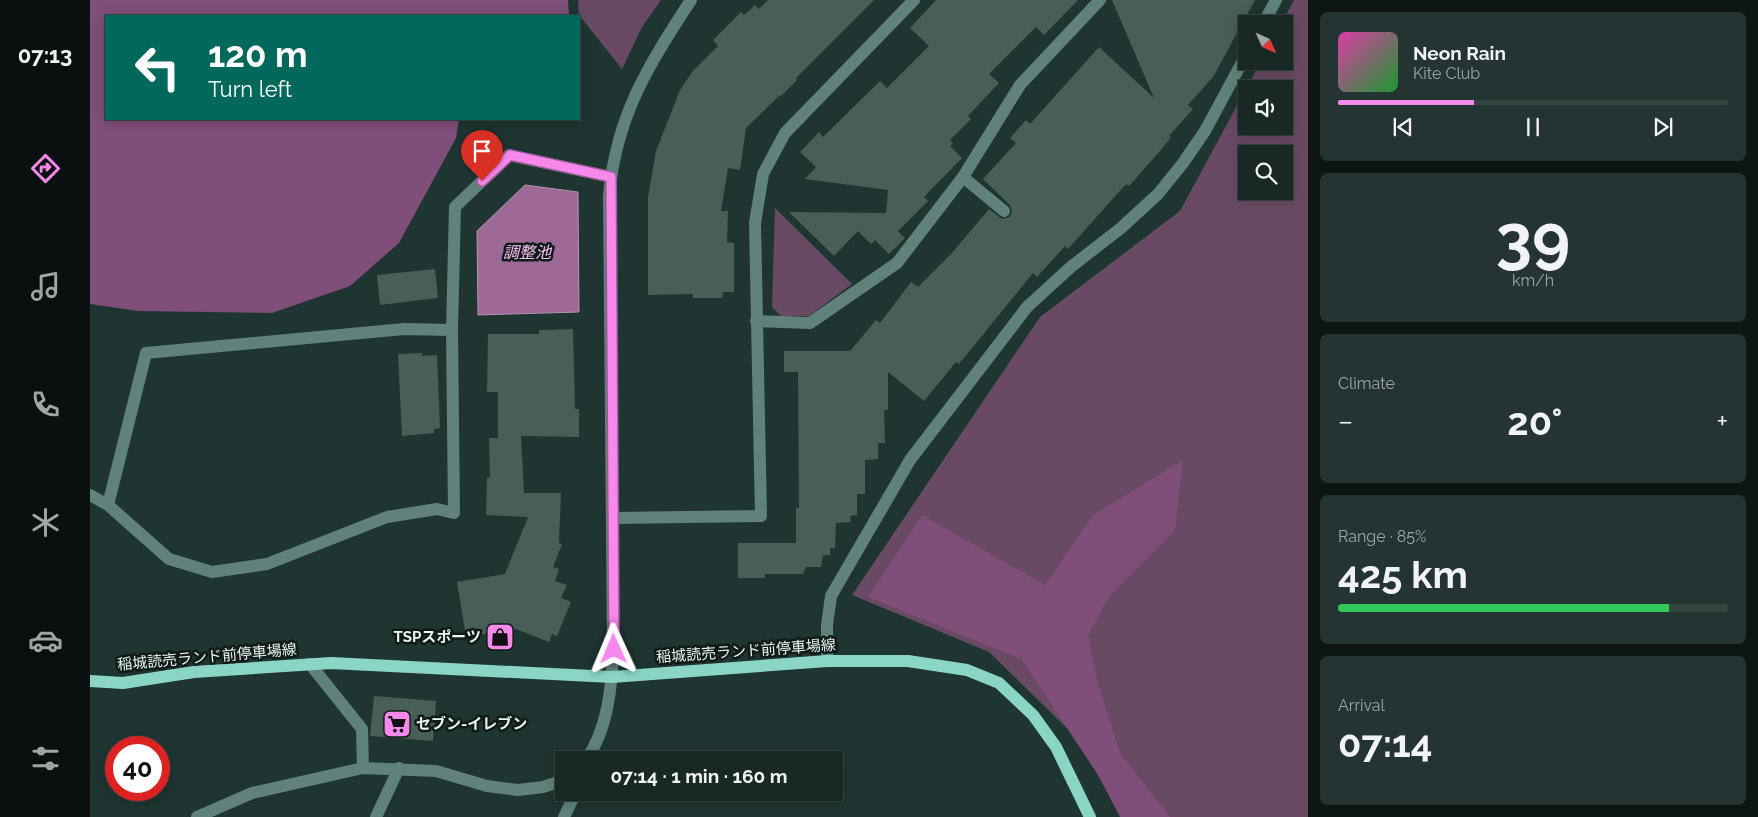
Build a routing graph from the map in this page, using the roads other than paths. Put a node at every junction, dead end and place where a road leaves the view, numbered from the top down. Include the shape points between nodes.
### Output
1 (691, 0) edge
2 (914, 0) edge
3 (1100, 0) edge
4 (1276, 0) edge
5 (1268, 15) edge
6 (1238, 70) edge
7 (611, 177) junction
8 (963, 177) junction
9 (1004, 211) dead end
10 (756, 322) junction
11 (452, 330) junction
12 (90, 495) edge
13 (108, 505) junction
14 (612, 518) junction
15 (827, 661) junction
16 (310, 664) junction
17 (612, 677) junction
18 (90, 681) edge
19 (592, 751) edge
20 (362, 768) junction
21 (399, 768) junction
22 (555, 783) edge
23 (572, 801) edge
24 (197, 817) edge
25 (376, 817) edge
26 (564, 817) edge
27 (1090, 817) edge

1 - 7 street via 653,59 624,118
2 - 10 street via 785,133 763,174 755,223
3 - 8 street via 1020,85
4 - 5 street
6 - 15 street via 1205,131 1158,194 1027,307 910,460 830,596
7 - 11 street via 510,155 455,207
7 - 14 street
8 - 9 street
8 - 10 street via 897,263 810,323
10 - 14 street via 761,516
11 - 13 street via 404,329 146,354
11 - 13 street via 454,513 437,509 387,516 267,564 212,572 169,559
12 - 13 street
14 - 17 street
15 - 17 main road, 稲城読売ランド前停車場線
15 - 27 main road, 稲城読売ランド前停車場線 via 908,661 967,670 999,683 1033,715 1056,747
16 - 17 main road, 稲城読売ランド前停車場線 via 403,665
16 - 18 main road, 稲城読売ランド前停車場線 via 194,672 123,683
16 - 20 street via 362,729
17 - 19 street
20 - 21 street
20 - 24 street via 252,793
21 - 22 street via 436,771 487,786 518,790
21 - 25 street
23 - 26 street

